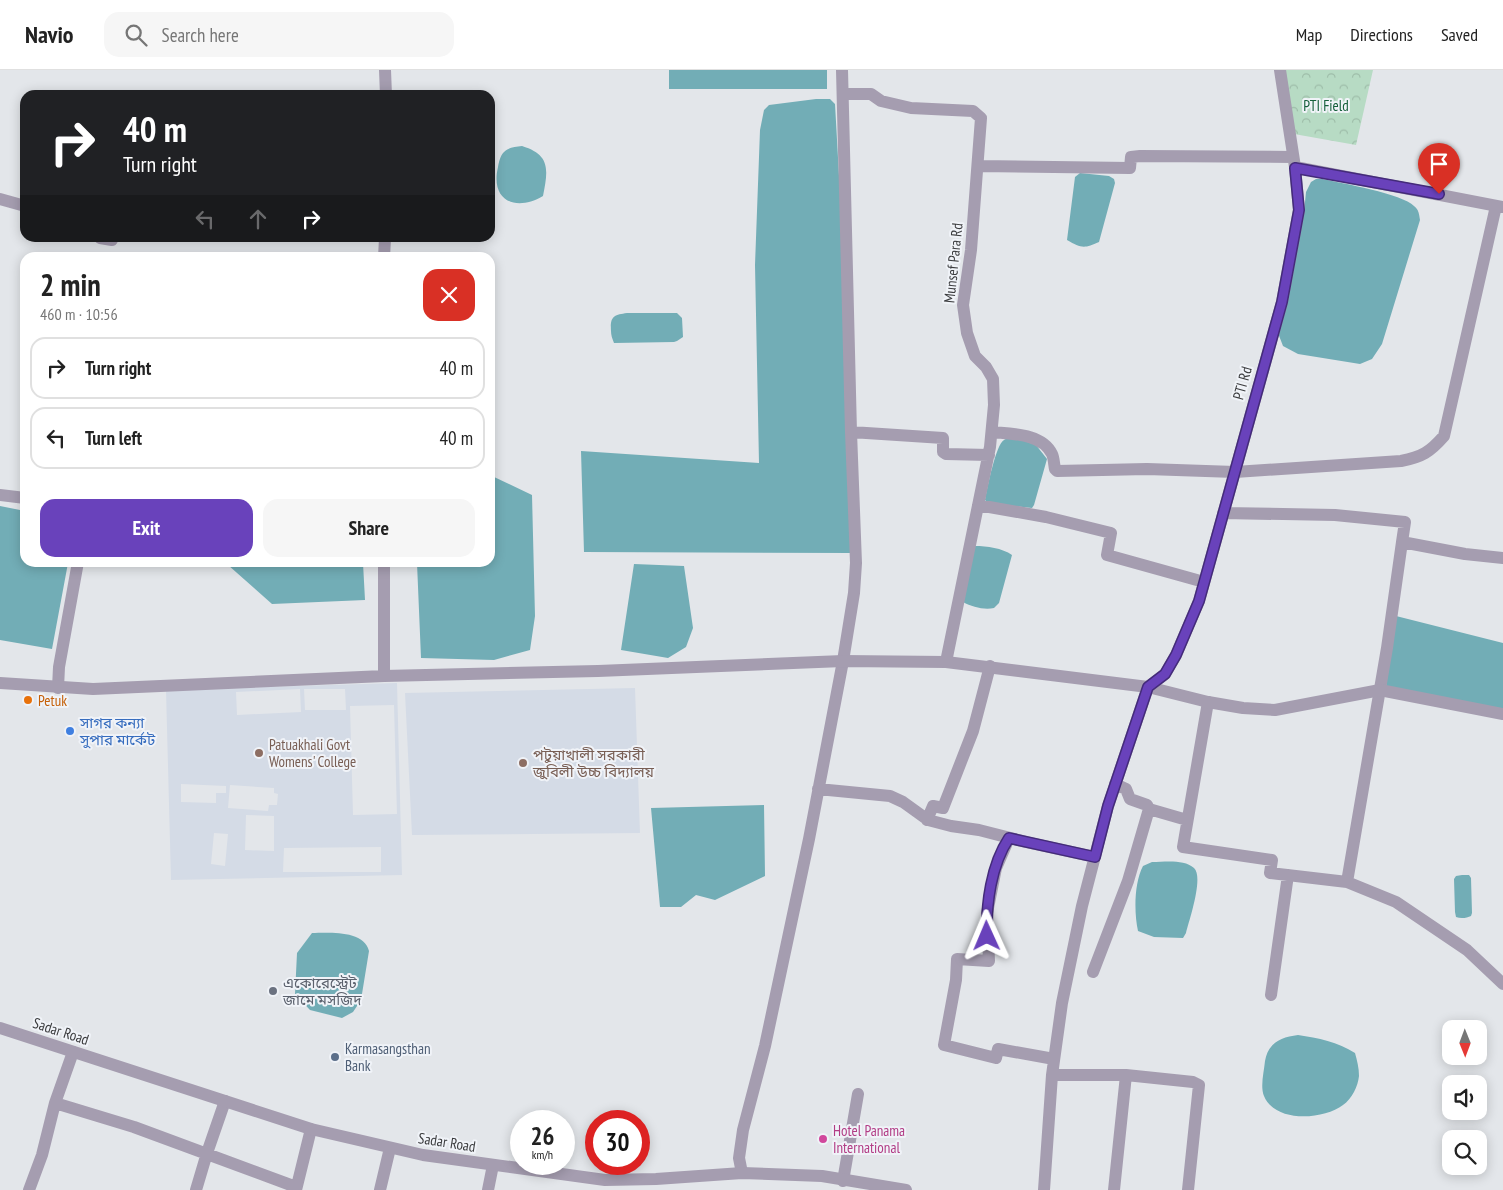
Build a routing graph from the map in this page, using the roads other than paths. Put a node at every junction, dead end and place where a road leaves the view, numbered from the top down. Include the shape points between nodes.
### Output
1 (385, 70) edge
2 (842, 70) edge
3 (1280, 70) edge
4 (386, 90) edge
5 (844, 94) junction
6 (1294, 162) junction
7 (978, 166) junction
8 (0, 200) edge
9 (20, 205) edge
10 (1500, 207) edge
11 (851, 432) junction
12 (992, 432) junction
13 (989, 455) junction
14 (1235, 472) junction
15 (0, 495) edge
16 (20, 497) edge
17 (978, 505) junction
18 (1223, 514) junction
19 (1402, 542) junction
20 (1503, 558) edge
21 (77, 567) edge
22 (384, 567) edge
23 (1204, 582) junction
24 (843, 661) junction
25 (946, 662) junction
26 (990, 666) junction
27 (384, 676) junction
28 (0, 683) edge
29 (1148, 687) junction
30 (58, 688) junction
31 (1380, 690) junction
32 (1208, 702) junction
33 (1503, 714) edge
34 (1115, 784) junction
35 (818, 789) junction
36 (1149, 809) junction
37 (927, 820) junction
38 (1188, 820) junction
39 (1009, 838) junction
40 (1095, 857) junction
41 (1288, 875) junction
42 (1346, 882) junction
43 (1093, 972) dead end
44 (1503, 984) edge
45 (1271, 995) dead end
46 (0, 1028) edge
47 (73, 1052) junction
48 (1054, 1059) junction
49 (1052, 1075) junction
50 (1126, 1076) junction
51 (858, 1094) dead end
52 (225, 1101) junction
53 (55, 1103) junction
54 (311, 1128) junction
55 (390, 1148) junction
56 (207, 1153) junction
57 (493, 1165) junction
58 (742, 1173) junction
59 (843, 1181) junction
60 (655, 1184) edge
61 (296, 1189) edge
62 (29, 1190) edge
63 (196, 1190) edge
64 (380, 1190) edge
65 (488, 1190) edge
66 (906, 1190) edge
67 (1044, 1190) edge
68 (1114, 1190) edge
69 (1188, 1190) edge

1 - 4 street
2 - 5 street
3 - 6 street, PTI Rd
5 - 7 street, Munsef Para Rd via 871,94 911,108 973,111 981,118
5 - 11 street
6 - 7 street via 1130,157 1130,168
6 - 10 street
6 - 14 street, PTI Rd via 1299,210 1282,302
7 - 12 street, Munsef Para Rd via 963,305 967,333 975,356 992,379
8 - 9 street
10 - 14 street via 1444,436 1434,449 1419,458 1401,461
11 - 13 street via 943,438 943,452 946,454
11 - 24 street via 856,563
12 - 13 street, Munsef Para Rd
12 - 14 street via 1034,439 1052,454 1057,471 1147,469
13 - 17 street, Munsef Para Rd
14 - 18 street, PTI Rd
15 - 16 street
17 - 23 street via 1111,533 1107,555
17 - 25 street, Munsef Para Rd
18 - 19 street via 1335,515 1405,522
18 - 23 street, PTI Rd
19 - 20 street
19 - 31 street
21 - 30 street
22 - 27 street
23 - 29 street, PTI Rd via 1176,655 1165,674
24 - 25 street
24 - 27 street
24 - 35 street
25 - 26 street
26 - 29 street
26 - 37 street via 973,731 943,808 933,806
27 - 30 street
28 - 30 street
29 - 32 street
29 - 34 street
31 - 32 street via 1275,710
31 - 33 street
31 - 42 street
32 - 38 street
34 - 36 street via 1126,789 1130,799
34 - 40 street
35 - 37 street via 890,796
35 - 58 street via 765,1046 743,1130 739,1158
36 - 38 street
36 - 43 street via 1128,881
37 - 39 street
38 - 41 street via 1183,847 1272,860 1270,873
39 - 40 street
39 - 48 street via 996,868 987,913 990,960 957,959 944,1045 996,1058 998,1049
40 - 48 street via 1062,1003
41 - 42 street
41 - 45 street
42 - 44 street via 1396,902 1467,950
46 - 47 street, Sadar Road
47 - 52 street, Sadar Road
47 - 53 street
48 - 49 street
49 - 50 street
49 - 67 street
50 - 68 street
50 - 69 street via 1199,1085
51 - 59 street
52 - 54 street, Sadar Road
52 - 56 street
53 - 56 street
53 - 62 street
54 - 55 street, Sadar Road
54 - 61 street
55 - 57 street, Sadar Road
55 - 64 street
56 - 61 street
56 - 63 street
57 - 60 street, Sadar Road
57 - 65 street
58 - 59 street, Sadar Road via 822,1176
58 - 60 street, Sadar Road
59 - 66 street, Sadar Road

